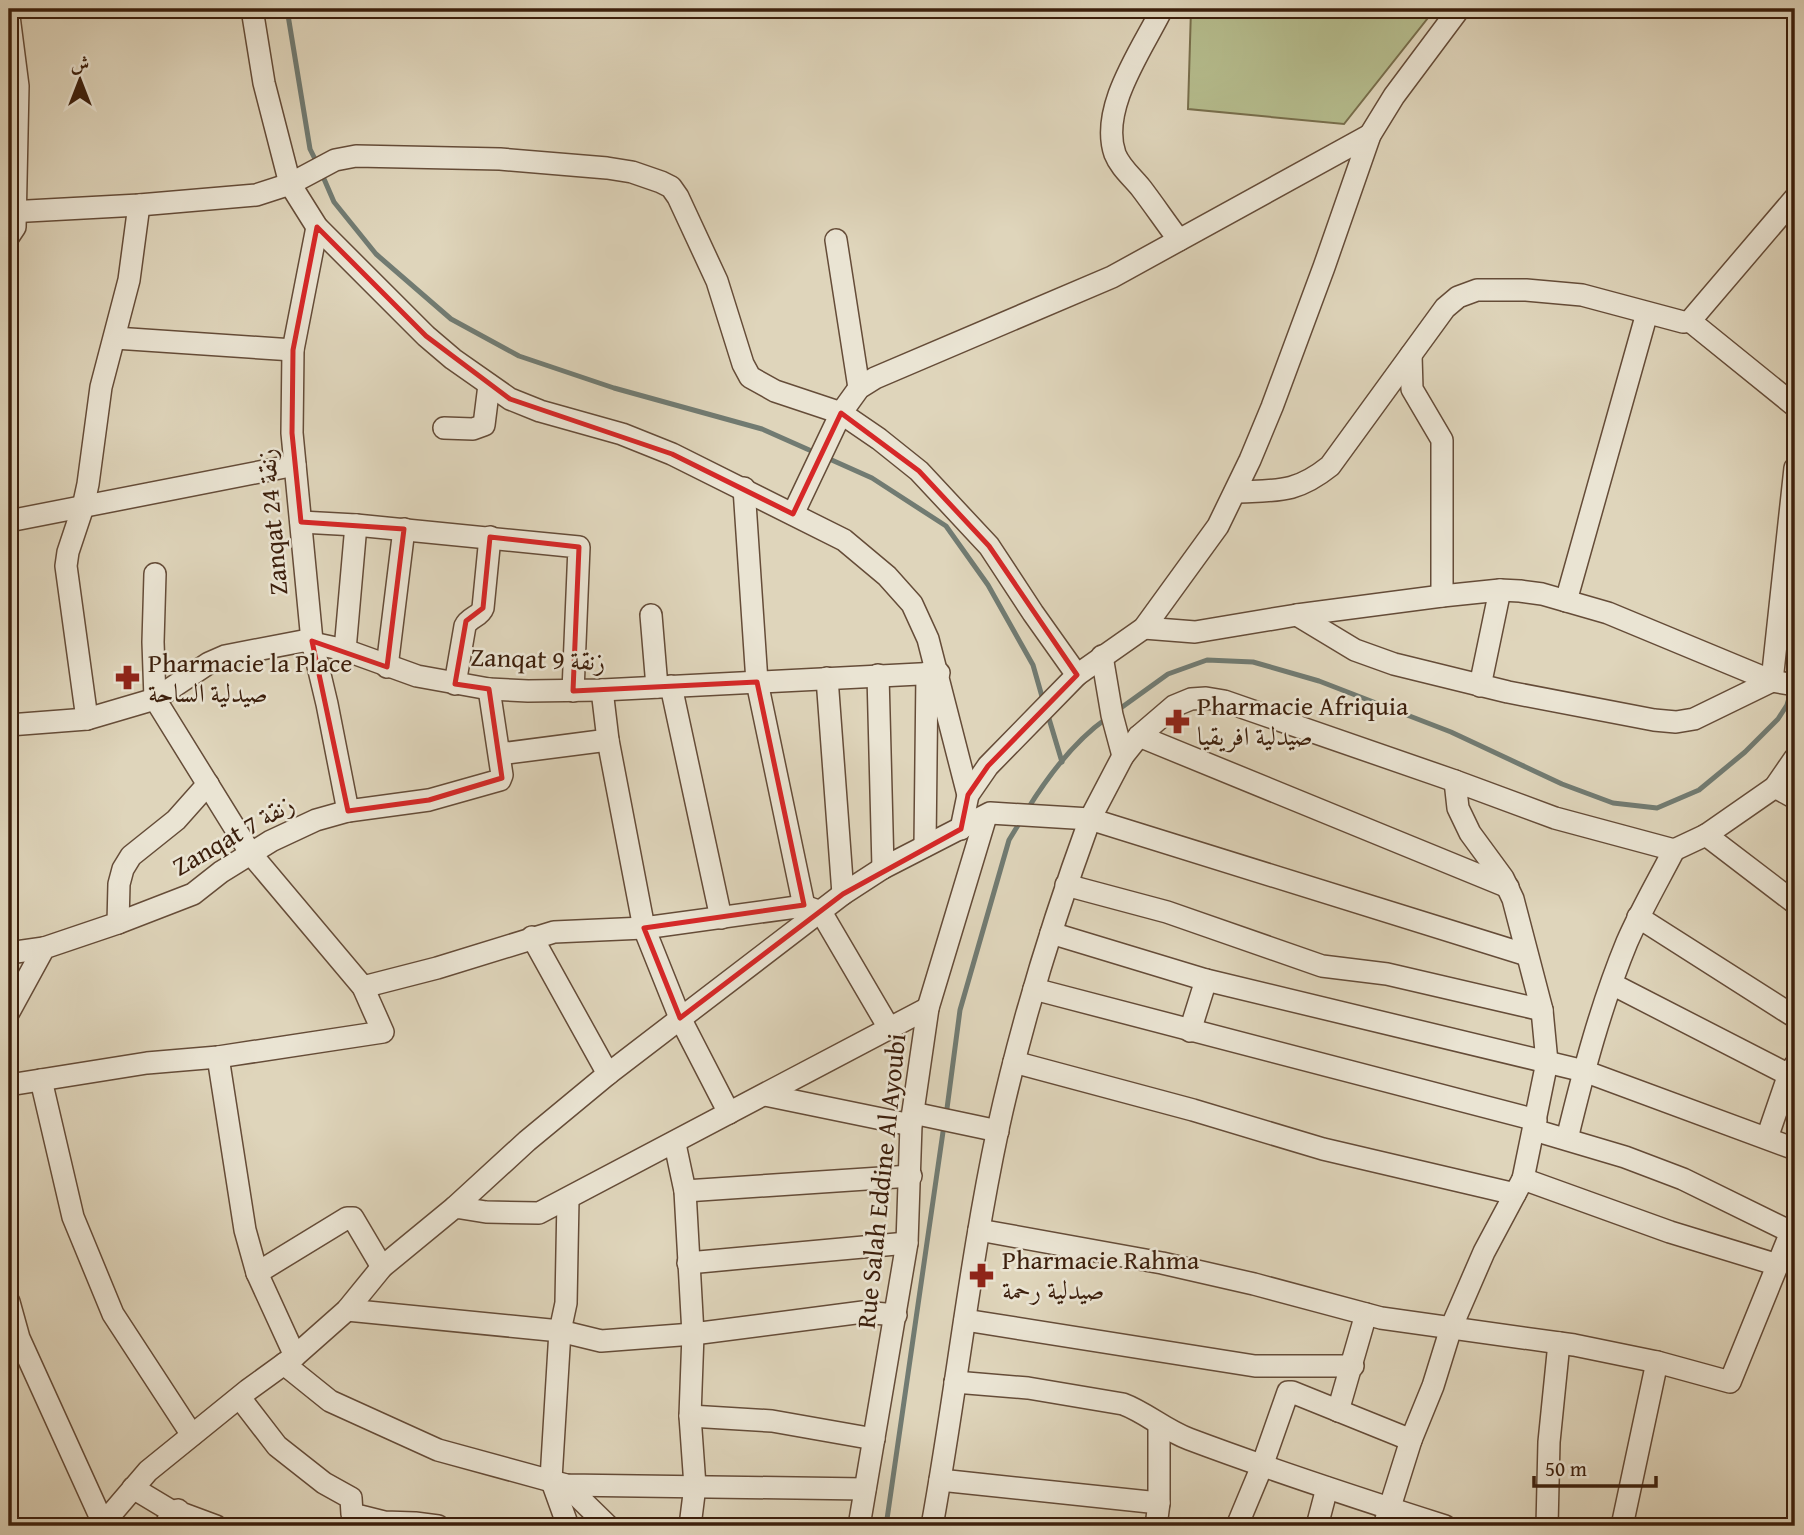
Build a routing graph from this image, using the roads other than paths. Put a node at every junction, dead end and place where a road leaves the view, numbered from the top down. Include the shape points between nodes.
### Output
1 (252, 9) edge
2 (1162, 9) edge
3 (1459, 9) edge
4 (9, 16) edge
5 (1370, 135) junction
6 (298, 180) junction
7 (1795, 198) edge
8 (139, 205) junction
9 (11, 211) edge
10 (317, 227) junction
11 (9, 236) edge
12 (836, 240) dead end
13 (1179, 240) junction
14 (1647, 313) junction
15 (1690, 321) junction
16 (115, 338) junction
17 (293, 350) junction
18 (1411, 355) junction
19 (489, 385) junction
20 (859, 388) junction
21 (1795, 406) edge
22 (837, 423) junction
23 (444, 428) dead end
24 (295, 465) junction
25 (1795, 468) edge
26 (744, 488) junction
27 (1235, 492) junction
28 (83, 507) junction
29 (793, 514) junction
30 (9, 521) edge
31 (300, 522) junction
32 (356, 525) junction
33 (404, 529) junction
34 (490, 537) junction
35 (155, 573) dead end
36 (1500, 590) junction
37 (1442, 596) junction
38 (1566, 601) junction
39 (651, 615) dead end
40 (1297, 615) junction
41 (1144, 628) junction
42 (312, 641) junction
43 (345, 650) junction
44 (1104, 666) junction
45 (387, 667) junction
46 (933, 673) junction
47 (878, 675) junction
48 (1077, 675) junction
49 (827, 678) junction
50 (757, 682) junction
51 (1784, 683) edge
52 (455, 684) junction
53 (664, 686) junction
54 (1480, 686) junction
55 (489, 689) junction
56 (602, 690) junction
57 (573, 691) junction
58 (155, 699) junction
59 (87, 719) junction
60 (9, 725) edge
61 (1139, 736) junction
62 (608, 740) junction
63 (500, 754) junction
64 (1123, 756) junction
65 (1795, 758) edge
66 (1455, 781) junction
67 (208, 784) junction
68 (1775, 787) junction
69 (968, 795) junction
70 (1795, 798) edge
71 (348, 811) junction
72 (988, 815) junction
73 (1090, 819) junction
74 (961, 829) junction
75 (1706, 835) junction
76 (925, 846) junction
77 (1674, 850) junction
78 (251, 855) junction
79 (883, 868) junction
80 (1066, 885) junction
81 (1508, 887) junction
82 (843, 894) junction
83 (1795, 904) edge
84 (813, 909) junction
85 (1638, 917) junction
86 (722, 918) junction
87 (118, 923) junction
88 (644, 928) junction
89 (1051, 933) junction
90 (532, 937) junction
91 (44, 948) junction
92 (9, 953) edge
93 (1527, 956) junction
94 (1206, 980) junction
95 (1612, 984) junction
96 (363, 987) junction
97 (1034, 989) junction
98 (928, 1008) junction
99 (1542, 1010) junction
100 (9, 1012) edge
101 (680, 1017) junction
102 (1795, 1017) edge
103 (889, 1028) junction
104 (1190, 1031) junction
105 (218, 1057) junction
106 (1014, 1062) junction
107 (1547, 1062) junction
108 (1584, 1071) junction
109 (1793, 1072) edge
110 (608, 1074) junction
111 (41, 1080) junction
112 (9, 1085) edge
113 (765, 1095) junction
114 (729, 1113) junction
115 (912, 1119) junction
116 (1535, 1125) junction
117 (998, 1131) junction
118 (1766, 1138) junction
119 (1567, 1139) junction
120 (675, 1144) junction
121 (1795, 1149) edge
122 (911, 1176) junction
123 (1519, 1187) junction
124 (685, 1191) junction
125 (568, 1199) junction
126 (455, 1207) junction
127 (979, 1230) junction
128 (1793, 1230) edge
129 (907, 1243) junction
130 (688, 1263) junction
131 (1777, 1265) junction
132 (382, 1268) junction
133 (257, 1273) junction
134 (9, 1302) edge
135 (347, 1310) junction
136 (1366, 1314) junction
137 (895, 1315) junction
138 (965, 1320) junction
139 (1451, 1328) junction
140 (560, 1331) junction
141 (693, 1334) junction
142 (14, 1340) edge
143 (1559, 1343) junction
144 (290, 1360) junction
145 (1657, 1362) junction
146 (1353, 1366) junction
147 (955, 1382) junction
148 (240, 1398) junction
149 (1338, 1411) junction
150 (690, 1416) junction
151 (1159, 1425) junction
152 (192, 1435) junction
153 (874, 1439) junction
154 (1411, 1440) junction
155 (1262, 1466) junction
156 (940, 1480) junction
157 (559, 1482) junction
158 (695, 1486) junction
159 (133, 1488) junction
160 (1327, 1488) junction
161 (865, 1489) junction
162 (1159, 1503) junction
163 (173, 1517) edge
164 (1387, 1517) edge
165 (102, 1525) edge
166 (1437, 1525) edge
167 (216, 1526) edge
168 (438, 1526) edge
169 (568, 1526) edge
170 (608, 1526) edge
171 (690, 1526) edge
172 (859, 1526) edge
173 (932, 1526) edge
174 (1156, 1526) edge
175 (1237, 1526) edge
176 (1317, 1526) edge
177 (1547, 1526) edge
178 (1622, 1526) edge

1 - 6 street via 264,83
2 - 13 street via 1122,86 1113,131 1115,153 1123,168
3 - 5 street
4 - 9 street via 18,108
5 - 13 street
5 - 27 street via 1286,369
6 - 8 street via 256,195
6 - 10 street
6 - 22 street via 328,163 356,156 607,167 661,182 678,197 711,269 750,377
7 - 15 street
8 - 9 street
8 - 16 street
9 - 11 street via 15,227
10 - 17 street, Zanqat 24 زنقة
10 - 19 street via 426,336
12 - 20 street
13 - 20 street via 1112,277 875,377
14 - 15 street
14 - 18 street via 1582,295 1477,290 1445,308
14 - 38 street
15 - 21 street
16 - 17 street
16 - 28 street via 101,387
17 - 24 street, Zanqat 24 زنقة
18 - 27 street via 1330,466 1310,482 1287,489
18 - 37 street via 1412,389 1442,440
19 - 23 street via 484,425
19 - 26 street via 510,399 672,454
20 - 22 street
22 - 29 street
22 - 48 street via 879,439 951,503 989,546
24 - 28 street
24 - 31 street, Zanqat 24 زنقة
25 - 51 street
26 - 29 street
26 - 50 street
27 - 41 street via 1218,526
28 - 30 street
28 - 59 street via 66,566
29 - 46 street via 844,540 912,604 928,639
31 - 32 street
31 - 42 street, Zanqat 24 زنقة
32 - 33 street
32 - 43 street
33 - 34 street
33 - 45 street
34 - 52 street via 483,608 465,626
34 - 57 street via 579,547
35 - 58 street
36 - 37 street
36 - 38 street
36 - 54 street
37 - 40 street
38 - 51 street via 1608,613
39 - 53 street
40 - 41 street via 1195,632
40 - 54 street via 1373,657
41 - 44 street
42 - 43 street, Zanqat 9 زنقة
42 - 58 street, Zanqat 9 زنقة via 225,656
42 - 71 street, Zanqat 24 زنقة
43 - 45 street, Zanqat 9 زنقة
44 - 48 street
44 - 64 street
45 - 52 street, Zanqat 9 زنقة
46 - 47 street, Zanqat 9 زنقة
46 - 69 street
46 - 76 street
47 - 49 street, Zanqat 9 زنقة
47 - 79 street
48 - 69 street via 988,766
49 - 50 street, Zanqat 9 زنقة
49 - 82 street
50 - 53 street, Zanqat 9 زنقة
50 - 84 street
51 - 54 street via 1676,722
52 - 55 street, Zanqat 9 زنقة
53 - 56 street, Zanqat 9 زنقة
53 - 86 street
55 - 57 street, Zanqat 9 زنقة
55 - 63 street
56 - 57 street, Zanqat 9 زنقة
56 - 62 street
58 - 59 street, Zanqat 9 زنقة
58 - 67 street
59 - 60 street, Zanqat 9 زنقة
61 - 64 street
61 - 66 street via 1174,706 1206,698
61 - 81 street
62 - 63 street
62 - 88 street
63 - 71 street, Zanqat 7 زنقة via 502,778 429,800
64 - 73 street
65 - 68 street
66 - 77 street via 1555,818
66 - 81 street via 1458,808 1470,833
67 - 78 street
67 - 87 street via 187,809 131,856 119,884
68 - 70 street
68 - 75 street
69 - 74 street
71 - 78 street, Zanqat 7 زنقة via 290,830
72 - 73 street
72 - 74 street
72 - 98 street, Rue Salah Eddine Al Ayoubi
73 - 80 street
73 - 93 street
74 - 76 street
75 - 77 street
75 - 83 street
76 - 79 street
77 - 85 street
78 - 87 street, Zanqat 7 زنقة via 193,894
78 - 96 street
79 - 82 street
80 - 89 street
80 - 99 street via 1167,912 1322,966 1387,974
81 - 93 street
82 - 84 street
84 - 86 street
84 - 101 street
84 - 103 street
85 - 95 street
85 - 102 street
86 - 88 street
87 - 91 street, Zanqat 7 زنقة
88 - 90 street
88 - 101 street
89 - 94 street
89 - 97 street
90 - 96 street
90 - 110 street
91 - 92 street, Zanqat 7 زنقة
91 - 100 street
93 - 99 street
94 - 104 street
94 - 107 street
95 - 108 street
95 - 109 street
96 - 105 street via 383,1032
97 - 104 street
97 - 106 street
98 - 103 street
98 - 115 street, Rue Salah Eddine Al Ayoubi
99 - 107 street
101 - 110 street
101 - 114 street
103 - 113 street
104 - 116 street
105 - 111 street
105 - 133 street via 244,1230
106 - 117 street
106 - 123 street via 1323,1149
107 - 108 street
107 - 116 street
108 - 118 street
108 - 119 street
109 - 118 street
110 - 126 street
111 - 112 street
111 - 152 street via 73,1217 113,1314
113 - 114 street
113 - 115 street
114 - 120 street
115 - 117 street via 936,1118
115 - 122 street, Rue Salah Eddine Al Ayoubi
116 - 119 street
116 - 123 street
117 - 127 street
118 - 121 street
119 - 128 street via 1683,1179
120 - 124 street
120 - 125 street
122 - 124 street
122 - 129 street, Rue Salah Eddine Al Ayoubi
123 - 131 street
123 - 139 street
124 - 130 street
125 - 126 street via 539,1213
125 - 140 street via 566,1303
126 - 132 street
127 - 136 street via 1162,1263
127 - 138 street
128 - 131 street
129 - 130 street
129 - 137 street, Rue Salah Eddine Al Ayoubi
130 - 141 street
131 - 145 street via 1730,1382
132 - 133 street via 353,1218 347,1217
132 - 135 street
133 - 144 street
134 - 142 street
135 - 140 street
135 - 144 street
136 - 139 street
136 - 146 street
137 - 141 street via 863,1312
137 - 153 street, Rue Salah Eddine Al Ayoubi
138 - 146 street via 1255,1366
138 - 147 street
139 - 143 street
139 - 154 street
140 - 141 street via 601,1341
140 - 157 street
141 - 150 street
142 - 165 street
143 - 145 street
143 - 177 street via 1549,1442
144 - 148 street
144 - 157 street via 330,1401 438,1450
145 - 178 street
146 - 149 street
147 - 151 street via 1028,1388 1123,1404
147 - 156 street
148 - 152 street
148 - 168 street via 277,1446 351,1498 352,1514 384,1522
149 - 154 street
149 - 155 street via 1286,1393
150 - 153 street via 772,1421
150 - 158 street
151 - 155 street
151 - 162 street
152 - 159 street
153 - 161 street, Rue Salah Eddine Al Ayoubi
154 - 164 street
155 - 160 street
155 - 175 street
156 - 162 street
156 - 173 street
157 - 158 street
157 - 169 street
157 - 170 street
158 - 161 street
158 - 171 street
159 - 163 street
159 - 165 street
160 - 164 street
160 - 176 street
161 - 172 street, Rue Salah Eddine Al Ayoubi
162 - 174 street
163 - 167 street
164 - 166 street

